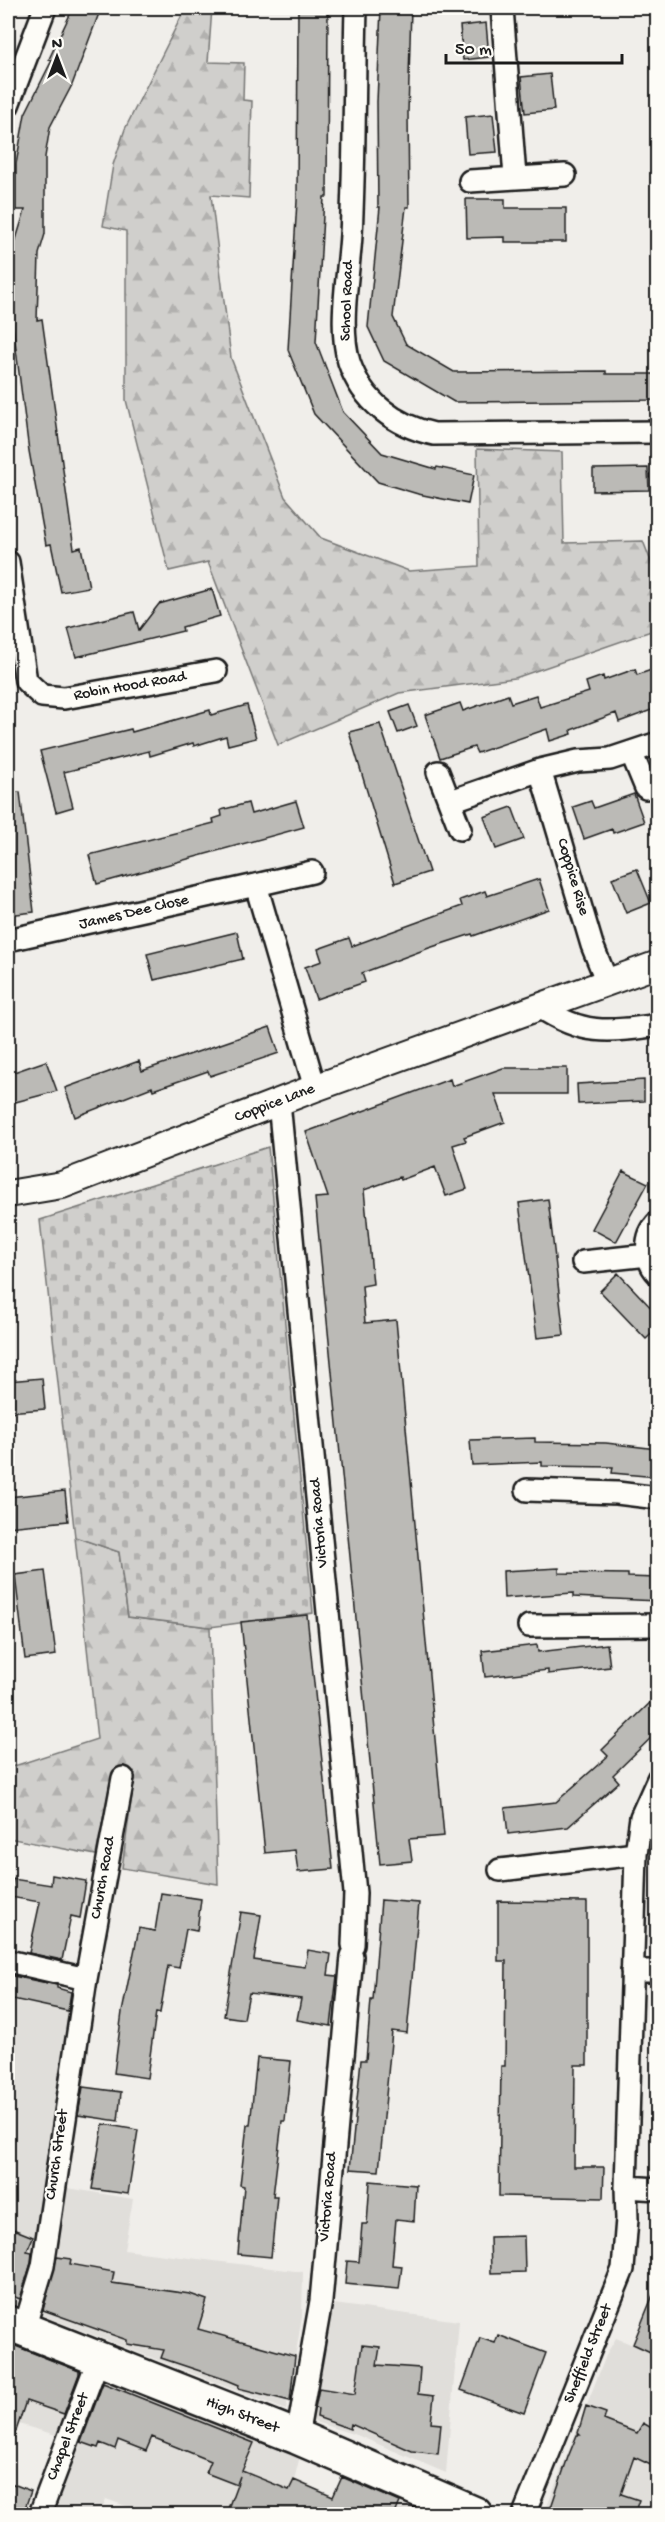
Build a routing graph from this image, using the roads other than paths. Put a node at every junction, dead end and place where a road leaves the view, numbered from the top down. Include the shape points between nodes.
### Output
1 (45, 8) edge
2 (356, 8) edge
3 (502, 8) edge
4 (8, 105) edge
5 (566, 175) dead end
6 (515, 177) junction
7 (470, 181) dead end
8 (657, 432) edge
9 (8, 562) edge
10 (216, 671) dead end
11 (657, 743) edge
12 (632, 754) junction
13 (540, 770) junction
14 (438, 772) dead end
15 (646, 788) dead end
16 (451, 801) junction
17 (460, 829) dead end
18 (312, 872) dead end
19 (256, 885) junction
20 (10, 940) edge
21 (657, 964) edge
22 (607, 982) junction
23 (540, 1007) junction
24 (657, 1025) edge
25 (315, 1088) junction
26 (279, 1102) junction
27 (8, 1194) edge
28 (657, 1222) edge
29 (648, 1255) junction
30 (583, 1262) dead end
31 (657, 1274) edge
32 (527, 1490) dead end
33 (657, 1498) edge
34 (657, 1625) edge
35 (529, 1626) dead end
36 (123, 1778) dead end
37 (657, 1779) edge
38 (636, 1854) junction
39 (500, 1870) dead end
40 (8, 1961) edge
41 (632, 1971) junction
42 (657, 1971) edge
43 (86, 1979) junction
44 (626, 2187) junction
45 (657, 2188) edge
46 (16, 2326) edge
47 (98, 2360) junction
48 (297, 2437) junction
49 (40, 2514) edge
50 (475, 2514) edge
51 (524, 2514) edge

1 - 4 street
2 - 8 street, School Road via 345,337 349,363 359,384 376,405 403,426 434,434
3 - 6 street
5 - 6 street
6 - 7 street
9 - 10 street, Robin Hood Road via 26,681 42,696 64,699
11 - 12 street
12 - 13 street
12 - 15 street
13 - 16 street
13 - 22 street, Coppice Rise via 592,945
14 - 16 street
16 - 17 street
18 - 19 street, James Dee Close
19 - 20 street, James Dee Close
19 - 25 street
21 - 22 street, Coppice Lane
22 - 23 street, Coppice Lane
23 - 24 street via 581,1029 616,1031
23 - 25 street, Coppice Lane
25 - 26 street, Coppice Lane
26 - 27 street, Coppice Lane via 62,1185
26 - 48 street, Victoria Road via 355,1893 321,2301
28 - 29 street via 648,1239
29 - 30 street
29 - 31 street
32 - 33 street
34 - 35 street
36 - 43 street, Church Road
37 - 38 street, Sheffield Street via 641,1817
38 - 39 street
38 - 41 street, Sheffield Street
40 - 43 street
41 - 42 street
41 - 44 street, Sheffield Street
43 - 46 street, Church Street via 43,2266
44 - 45 street
44 - 51 street, Sheffield Street via 623,2269
46 - 47 main road, High Street
47 - 48 main road, High Street
47 - 49 street, Chapel Street
48 - 50 main road, High Street

